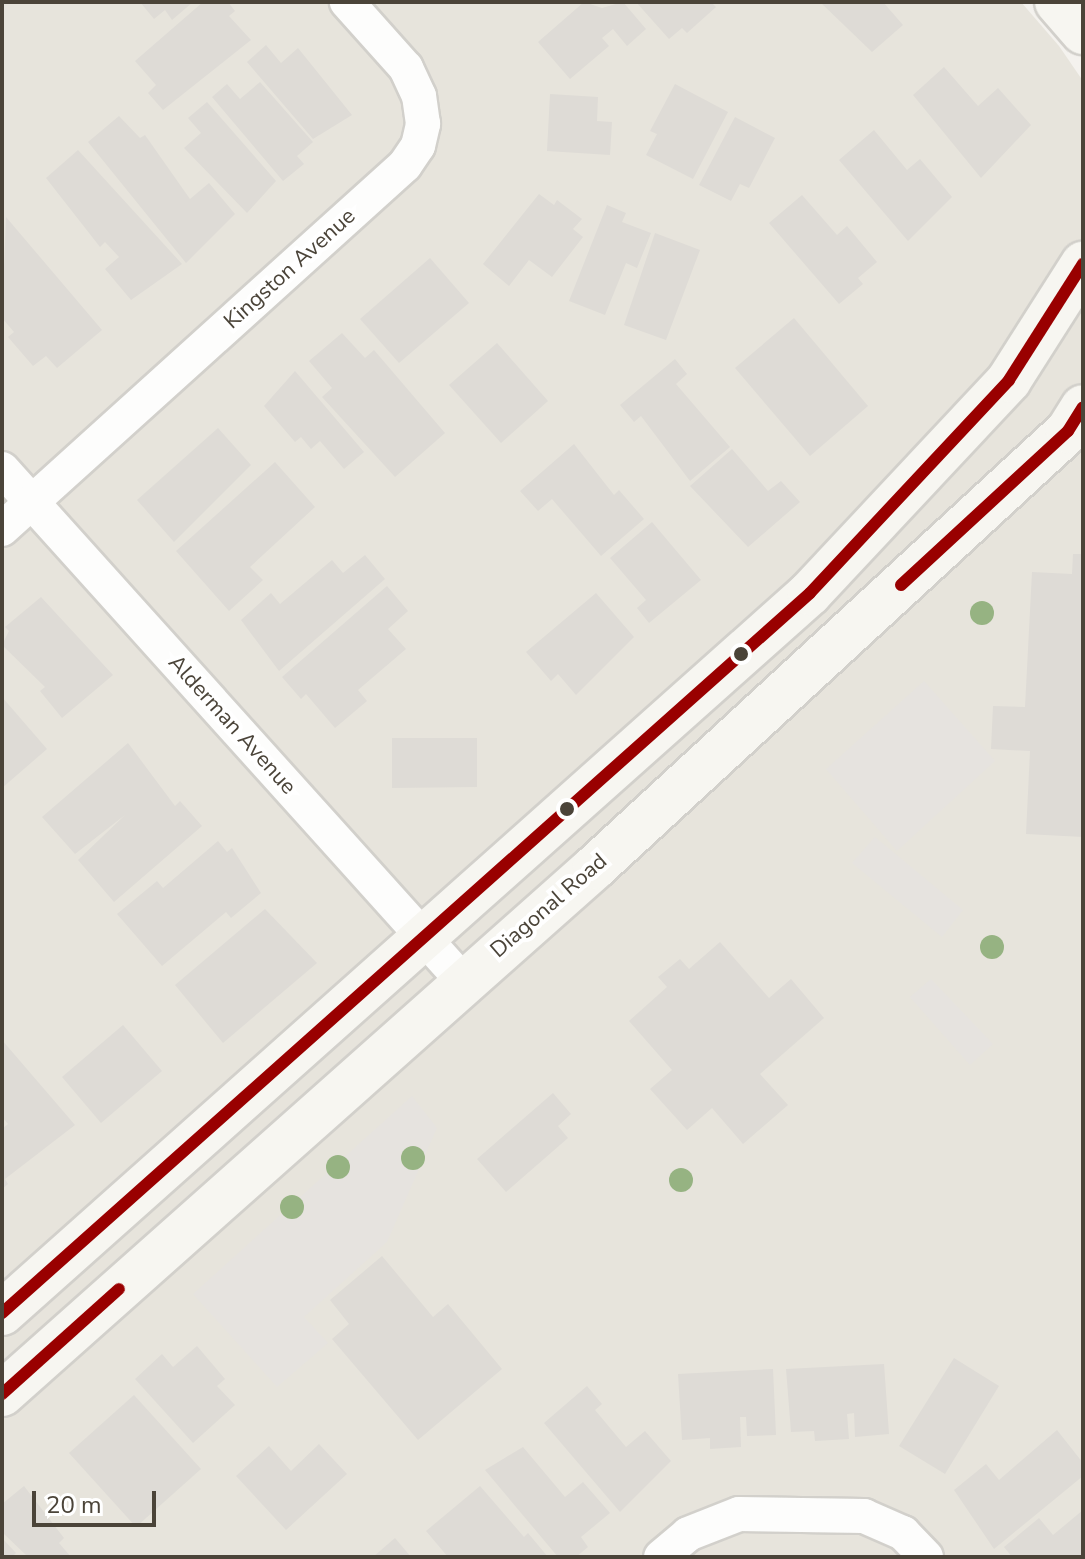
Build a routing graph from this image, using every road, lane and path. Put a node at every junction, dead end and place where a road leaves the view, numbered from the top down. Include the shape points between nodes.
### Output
1 (347, 2) edge
2 (1057, 2) edge
3 (1083, 32) edge
4 (1083, 264) edge
5 (1078, 422) edge
6 (2, 469) edge
7 (31, 502) junction
8 (2, 529) edge
9 (423, 938) junction
10 (463, 981) junction
11 (2, 1313) edge
12 (2, 1394) edge
13 (661, 1557) edge
14 (926, 1557) edge

1 - 7 street, Kingston Avenue via 413,82 423,124 418,146 405,165
2 - 3 main road
4 - 9 main road via 1009,380 810,593
5 - 10 main road, Diagonal Road via 595,867
6 - 7 street, Alderman Avenue
7 - 8 street, Kingston Avenue
7 - 9 street, Alderman Avenue
9 - 10 street, Alderman Avenue
9 - 11 main road
10 - 12 main road, Diagonal Road
13 - 14 street via 688,1534 739,1514 864,1516 903,1533

